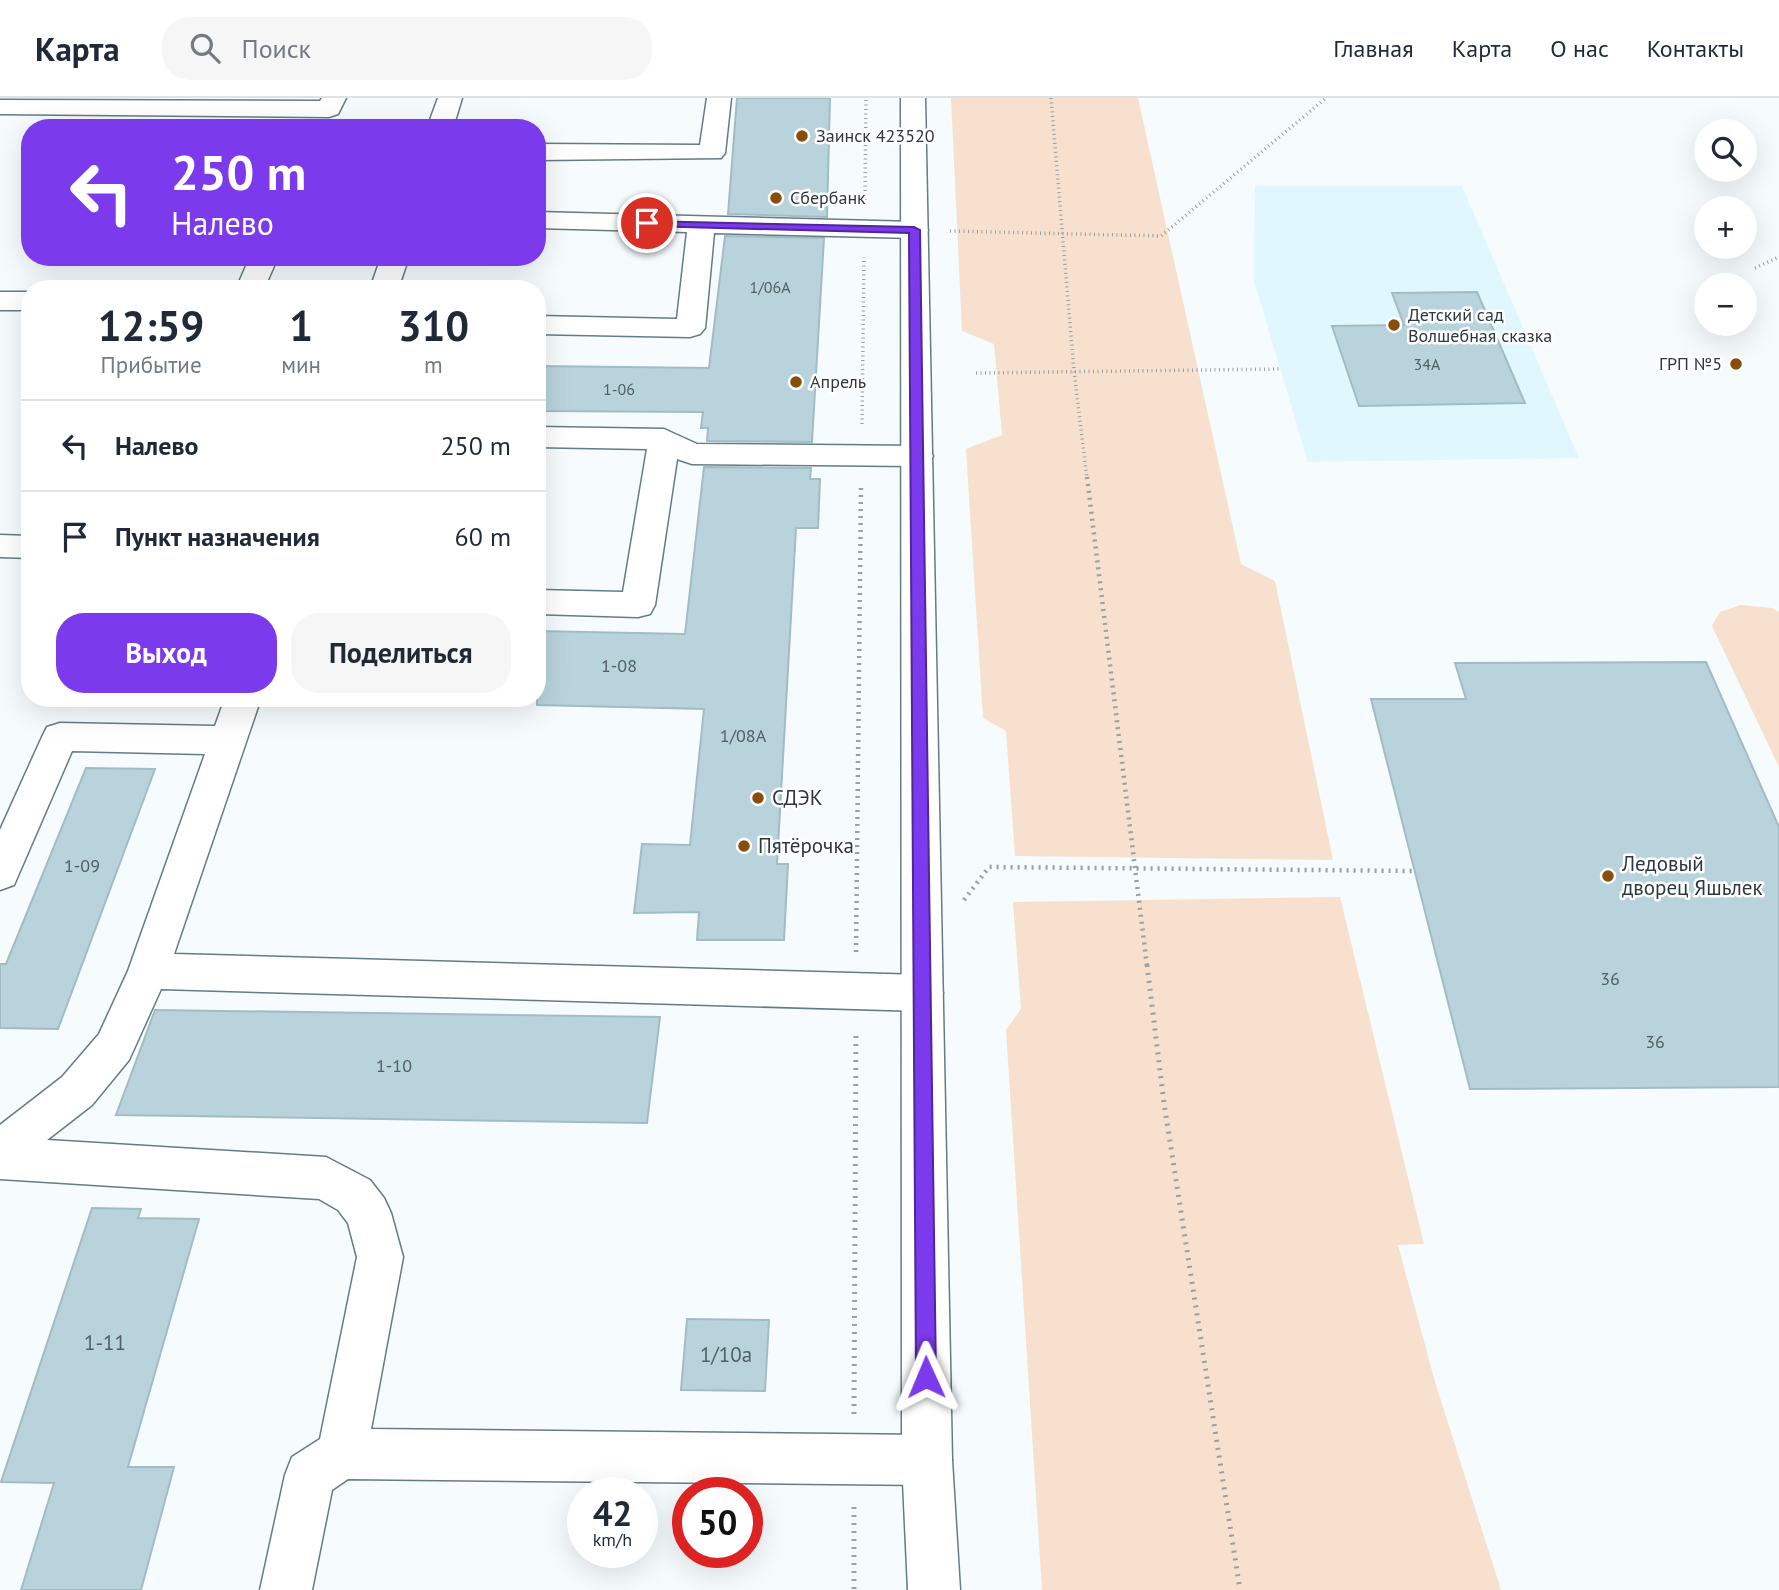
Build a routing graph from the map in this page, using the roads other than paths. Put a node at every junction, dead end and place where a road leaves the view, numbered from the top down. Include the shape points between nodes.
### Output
1 (334, 98) edge
2 (450, 98) edge
3 (719, 98) edge
4 (913, 98) edge
5 (0, 107) edge
6 (443, 119) edge
7 (546, 152) edge
8 (546, 220) edge
9 (701, 224) junction
10 (914, 230) junction
11 (0, 301) edge
12 (21, 302) edge
13 (546, 325) edge
14 (546, 437) edge
15 (664, 439) junction
16 (917, 456) junction
17 (0, 546) edge
18 (21, 547) edge
19 (546, 602) edge
20 (240, 707) edge
21 (228, 740) junction
22 (0, 874) edge
23 (148, 971) junction
24 (922, 993) junction
25 (0, 1151) edge
26 (0, 1158) edge
27 (342, 1454) junction
28 (927, 1460) junction
29 (286, 1590) edge
30 (934, 1590) edge

1 - 5 main road via 329,109
2 - 6 main road
3 - 7 main road via 712,153
4 - 10 main road
8 - 9 main road
9 - 10 main road
9 - 13 main road via 690,328
10 - 16 main road
11 - 12 main road
14 - 15 main road
15 - 16 main road via 692,454
15 - 19 main road via 638,605
16 - 24 main road
17 - 18 main road
20 - 21 main road
21 - 22 main road via 60,737
21 - 23 main road
23 - 24 main road
23 - 25 main road via 114,1047 96,1070 77,1091
24 - 28 main road
26 - 27 main road via 326,1178 354,1195 368,1213 380,1257
27 - 28 main road
27 - 29 main road via 310,1475
28 - 30 main road

